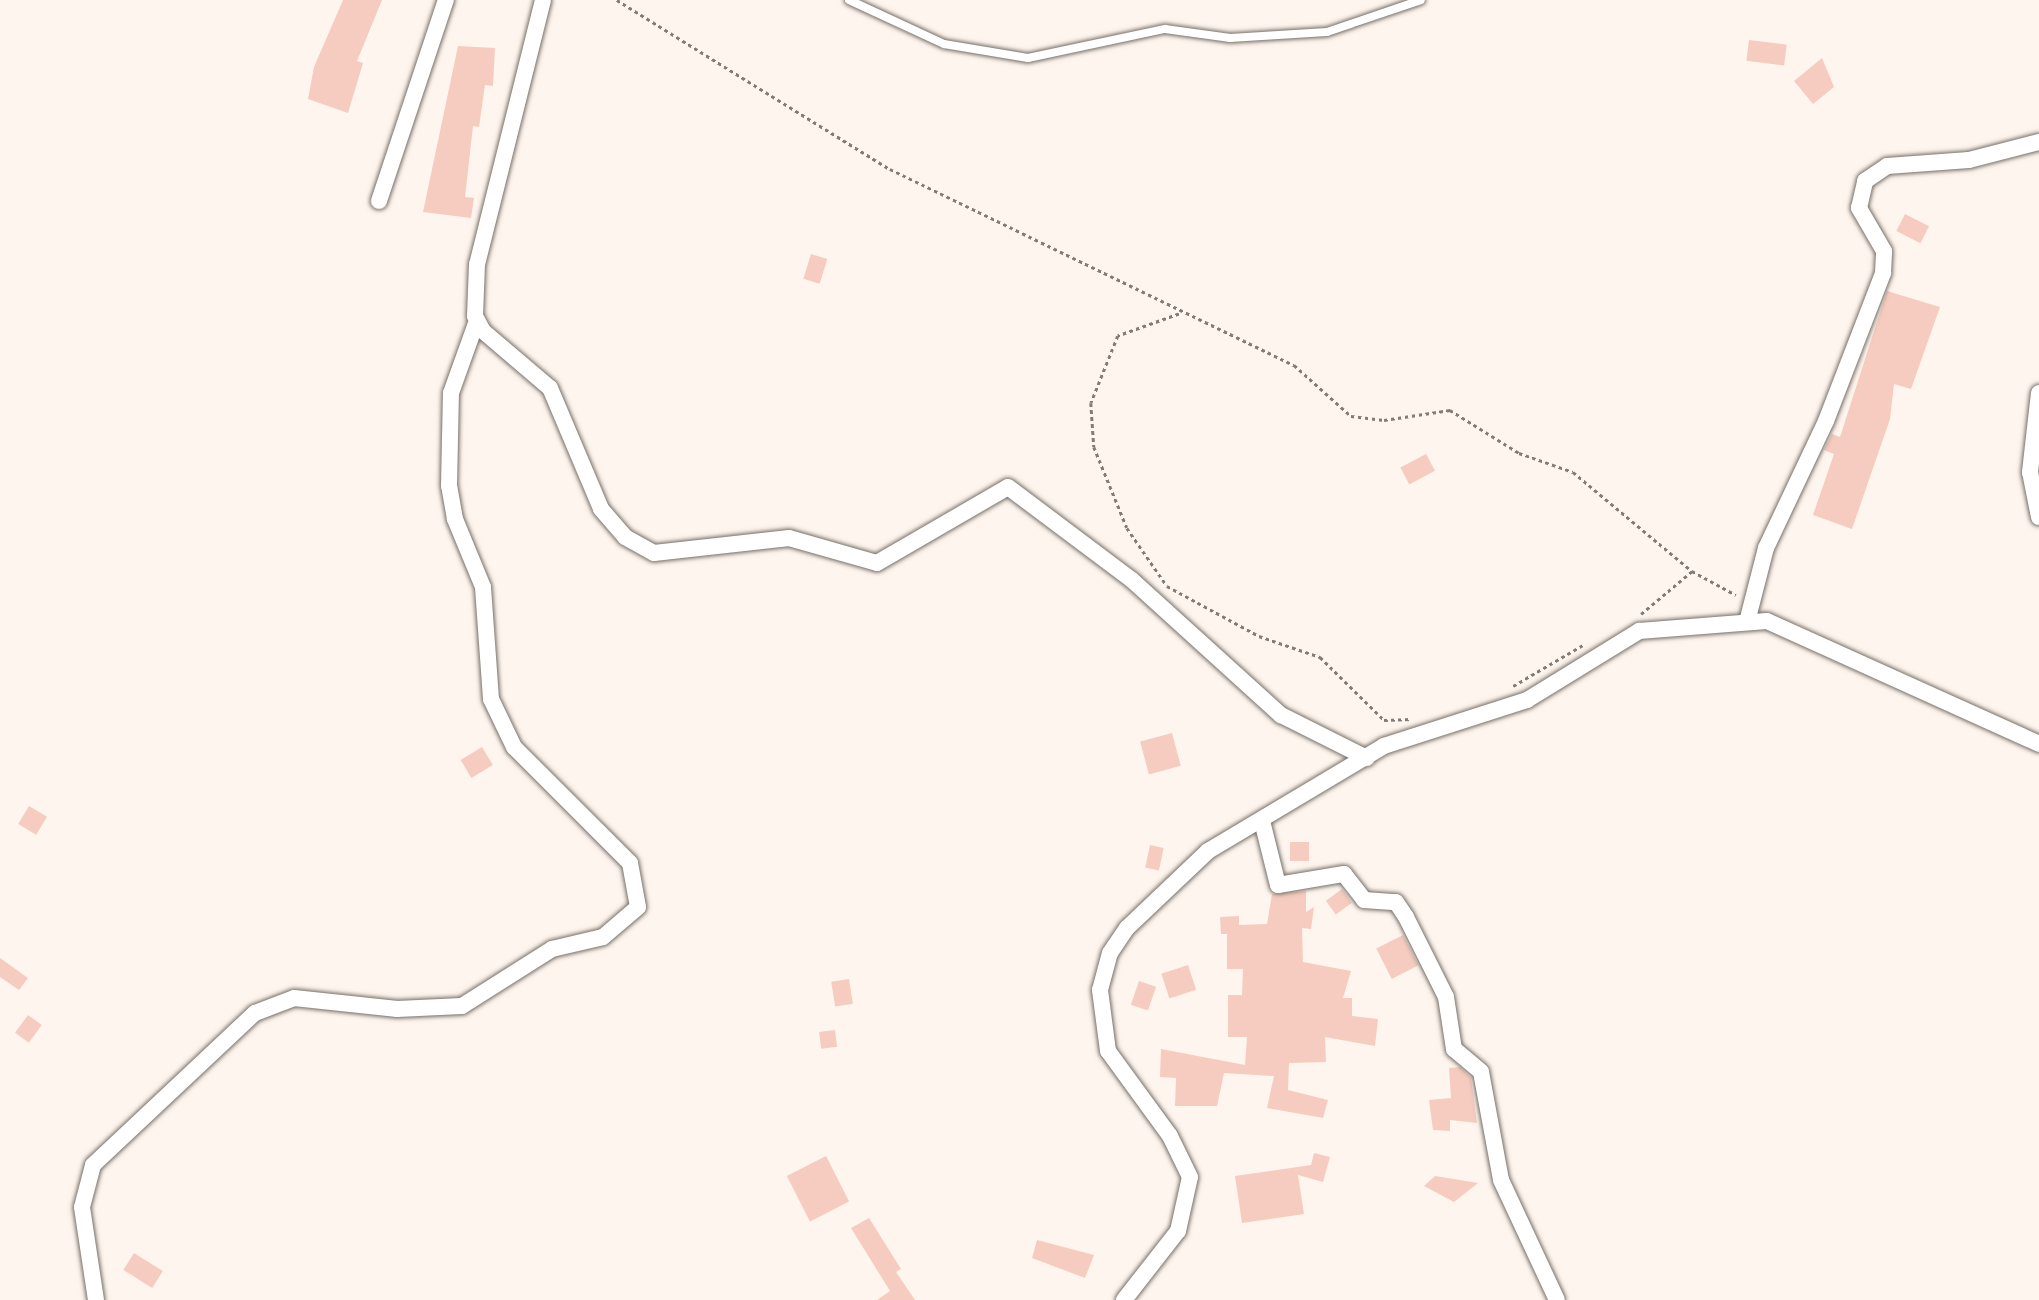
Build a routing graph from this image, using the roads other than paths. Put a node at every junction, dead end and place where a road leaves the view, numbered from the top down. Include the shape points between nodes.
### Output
1 (446, 0) edge
2 (543, 0) edge
3 (849, 0) edge
4 (1421, 0) edge
5 (2039, 142) edge
6 (379, 201) dead end
7 (476, 323) junction
8 (2039, 393) edge
9 (2039, 517) edge
10 (1749, 610) junction
11 (2039, 744) edge
12 (1367, 758) junction
13 (1262, 821) junction
14 (96, 1300) edge
15 (1124, 1300) edge
16 (1558, 1300) edge

1 - 6 street
2 - 7 street via 477,264
3 - 4 lane via 944,44 1028,58 1165,29 1230,38 1327,32
5 - 10 street via 1969,160 1886,166 1865,181 1859,208 1884,251 1883,273 1826,421 1766,548
7 - 12 street via 550,388 601,509 640,548 662,552 789,538 877,564 1008,487 1133,581 1281,715
7 - 14 street via 451,393 449,486 455,519 485,596 491,699 514,747 630,863 638,907 603,937 552,949 462,1006 397,1009 294,998 255,1013 93,1165 82,1207
8 - 9 street via 2030,472
10 - 11 street
10 - 12 street via 1686,631 1639,631 1538,695 1384,746
12 - 13 street
13 - 15 street via 1208,851 1167,886 1116,943 1106,966 1098,1005 1108,1051 1170,1136 1190,1177 1178,1231
13 - 16 street via 1278,885 1344,874 1364,900 1396,902 1406,917 1446,997 1454,1049 1481,1072 1501,1180

